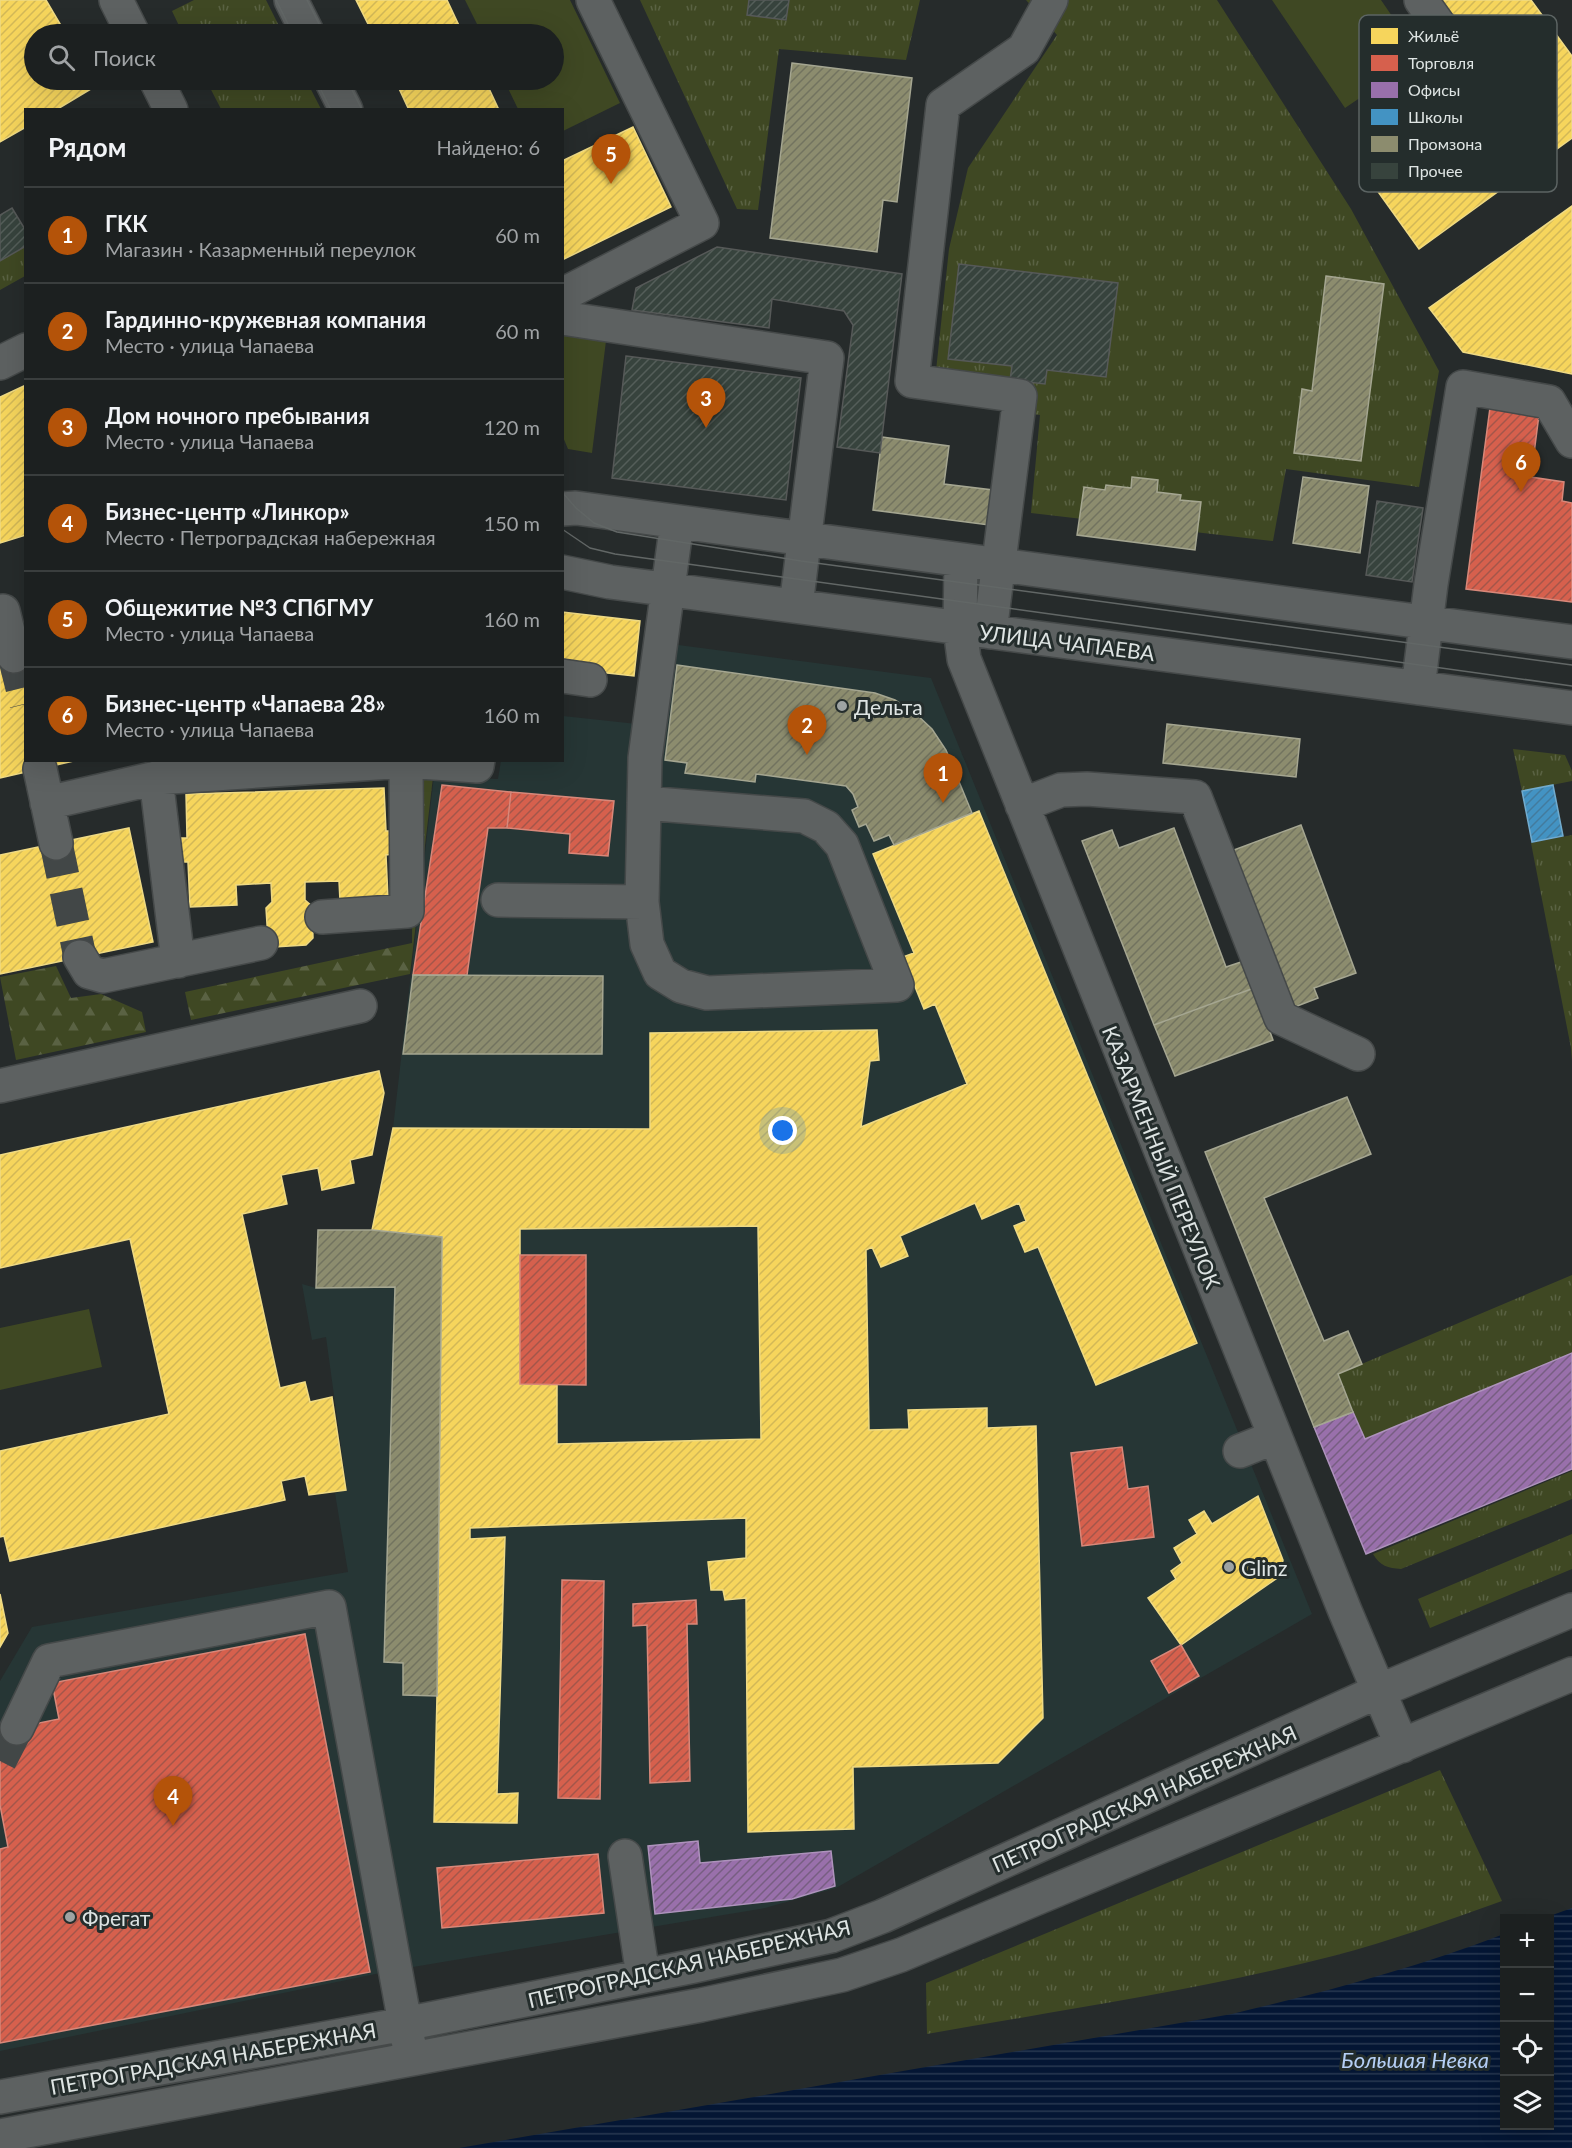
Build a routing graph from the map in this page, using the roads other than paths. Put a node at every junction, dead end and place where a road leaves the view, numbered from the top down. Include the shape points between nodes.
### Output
1 (116, 0) edge
2 (291, 0) edge
3 (593, 0) edge
4 (1051, 0) edge
5 (1421, 0) edge
6 (1432, 15) edge
7 (128, 24) edge
8 (304, 24) edge
9 (161, 90) edge
10 (336, 90) edge
11 (170, 108) edge
12 (345, 108) edge
13 (564, 294) edge
14 (564, 318) edge
15 (24, 351) edge
16 (0, 363) edge
17 (1572, 441) edge
18 (564, 509) edge
19 (677, 522) junction
20 (804, 539) junction
21 (961, 560) junction
22 (566, 565) edge
23 (998, 565) junction
24 (668, 590) junction
25 (796, 606) junction
26 (10, 610) edge
27 (1426, 622) junction
28 (975, 630) junction
29 (1572, 642) edge
30 (14, 656) tunnel mouth
31 (1418, 688) junction
32 (1572, 708) edge
33 (378, 762) edge
34 (406, 762) edge
35 (420, 762) edge
36 (478, 762) edge
37 (350, 763) edge
38 (40, 769) dead end
39 (156, 778) junction
40 (47, 803) junction
41 (644, 803) junction
42 (1022, 805) junction
43 (56, 843) tunnel mouth
44 (498, 900) dead end
45 (642, 902) junction
46 (322, 917) dead end
47 (261, 943) dead end
48 (80, 957) tunnel mouth
49 (178, 961) junction
50 (360, 1006) dead end
51 (1358, 1054) dead end
52 (0, 1086) edge
53 (1275, 1437) junction
54 (1240, 1451) dead end
55 (1572, 1610) edge
56 (1572, 1674) edge
57 (1379, 1691) junction
58 (17, 1728) tunnel mouth
59 (1402, 1746) junction
60 (625, 1856) dead end
61 (643, 1977) junction
62 (405, 2024) junction
63 (412, 2059) junction
64 (0, 2097) edge
65 (0, 2136) edge

1 - 7 street
2 - 8 street
3 - 13 street via 702,223
4 - 23 street via 1024,49 943,105 912,381 1020,396
5 - 6 street
9 - 11 street
10 - 12 street
14 - 20 street via 827,358
15 - 16 street
17 - 27 street via 1550,402 1463,387
18 - 19 street
19 - 20 street
19 - 24 street
20 - 21 street
20 - 25 street
21 - 23 street
21 - 28 street, КАЗАРМЕННЫЙ ПЕРЕУЛОК
22 - 24 street, УЛИЦА ЧАПАЕВА via 610,582
23 - 27 street
23 - 28 street
24 - 25 street, УЛИЦА ЧАПАЕВА
24 - 41 street via 645,758
25 - 28 street, УЛИЦА ЧАПАЕВА
26 - 30 street
27 - 29 street
27 - 31 street
28 - 31 street, УЛИЦА ЧАПАЕВА
28 - 42 street, КАЗАРМЕННЫЙ ПЕРЕУЛОК via 964,659
31 - 32 street, УЛИЦА ЧАПАЕВА
33 - 37 street
34 - 46 street via 407,911
35 - 36 street via 477,766
37 - 39 street
38 - 40 street
39 - 40 street
39 - 49 street
40 - 43 street
41 - 45 street
41 - 45 street via 804,816 826,827 842,845 897,985 707,993 681,986 660,973 647,944
42 - 51 street via 1061,790 1196,798 1281,1018
42 - 53 street, КАЗАРМЕННЫЙ ПЕРЕУЛОК
44 - 45 street
47 - 49 street
48 - 49 street via 89,972 103,976
50 - 52 street
53 - 54 street
53 - 57 street, КАЗАРМЕННЫЙ ПЕРЕУЛОК
55 - 57 street, ПЕТРОГРАДСКАЯ НАБЕРЕЖНАЯ
56 - 59 street, ПЕТРОГРАДСКАЯ НАБЕРЕЖНАЯ
57 - 59 street, КАЗАРМЕННЫЙ ПЕРЕУЛОК
57 - 61 street, ПЕТРОГРАДСКАЯ НАБЕРЕЖНАЯ via 883,1916 831,1936
58 - 62 street via 49,1661 329,1607
59 - 63 street, ПЕТРОГРАДСКАЯ НАБЕРЕЖНАЯ via 902,1955 842,1975
60 - 61 street
61 - 62 street, ПЕТРОГРАДСКАЯ НАБЕРЕЖНАЯ
62 - 63 street
62 - 64 street, ПЕТРОГРАДСКАЯ НАБЕРЕЖНАЯ
63 - 65 street, ПЕТРОГРАДСКАЯ НАБЕРЕЖНАЯ

